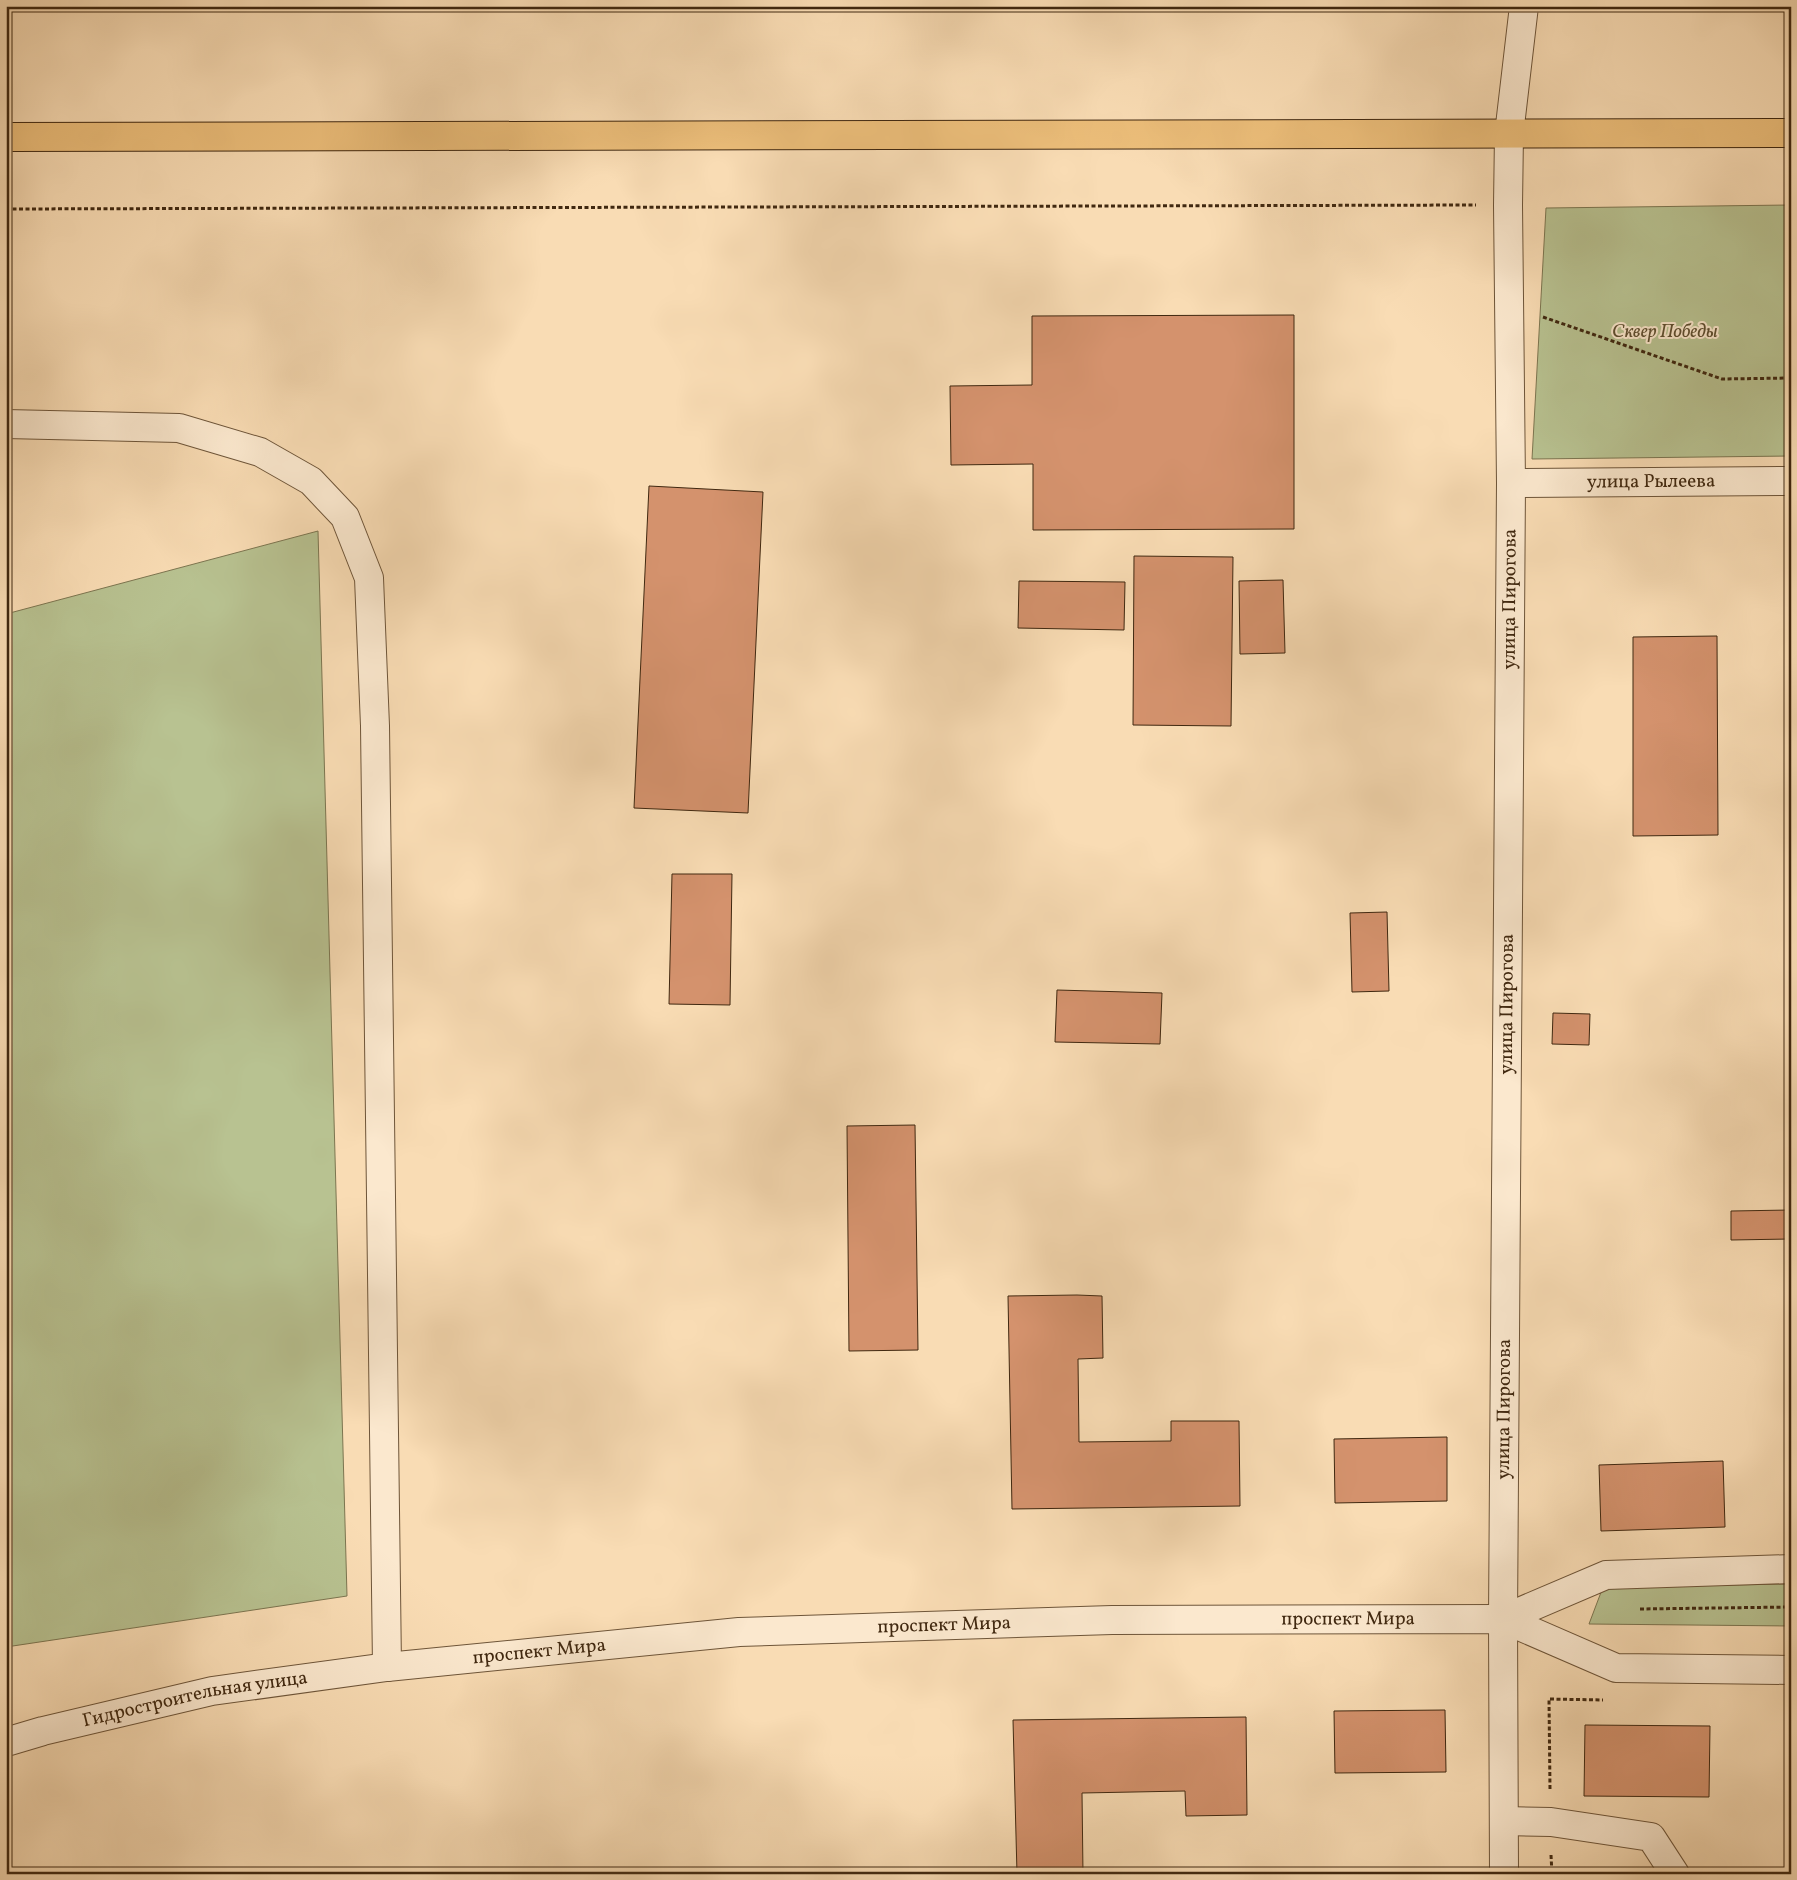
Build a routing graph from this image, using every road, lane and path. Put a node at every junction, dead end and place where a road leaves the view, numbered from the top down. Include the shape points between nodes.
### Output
1 (1524, 6) edge
2 (1791, 133) edge
3 (1509, 134) junction
4 (6, 137) edge
5 (1508, 205) junction
6 (6, 209) edge
7 (1540, 316) dead end
8 (1791, 378) edge
9 (6, 424) edge
10 (1791, 481) edge
11 (1511, 483) junction
12 (1791, 1569) edge
13 (1791, 1607) edge
14 (1633, 1610) dead end
15 (1503, 1619) junction
16 (387, 1667) junction
17 (1791, 1670) edge
18 (1607, 1700) dead end
19 (6, 1742) edge
20 (1504, 1821) junction
21 (1551, 1822) junction
22 (1504, 1874) edge
23 (1552, 1874) edge
24 (1675, 1874) edge

1 - 3 street, улица Пирогова
2 - 3 main road
3 - 4 main road
3 - 5 street, улица Пирогова
5 - 6 path
5 - 11 street, улица Пирогова
7 - 8 path via 1722,379
9 - 16 street via 179,428 260,452 311,481 345,517 369,578 375,726
10 - 11 street, улица Рылеева
11 - 15 street, улица Пирогова
12 - 15 street, проспект Мира via 1606,1575
13 - 14 path
15 - 16 street, проспект Мира via 1112,1620 739,1632
15 - 17 street, проспект Мира via 1616,1668
15 - 20 street, улица Пирогова
16 - 19 street, Гидростроительная улица via 212,1691
18 - 21 path via 1549,1699
20 - 21 street
20 - 22 street, улица Пирогова
21 - 23 path
21 - 24 street via 1651,1837

